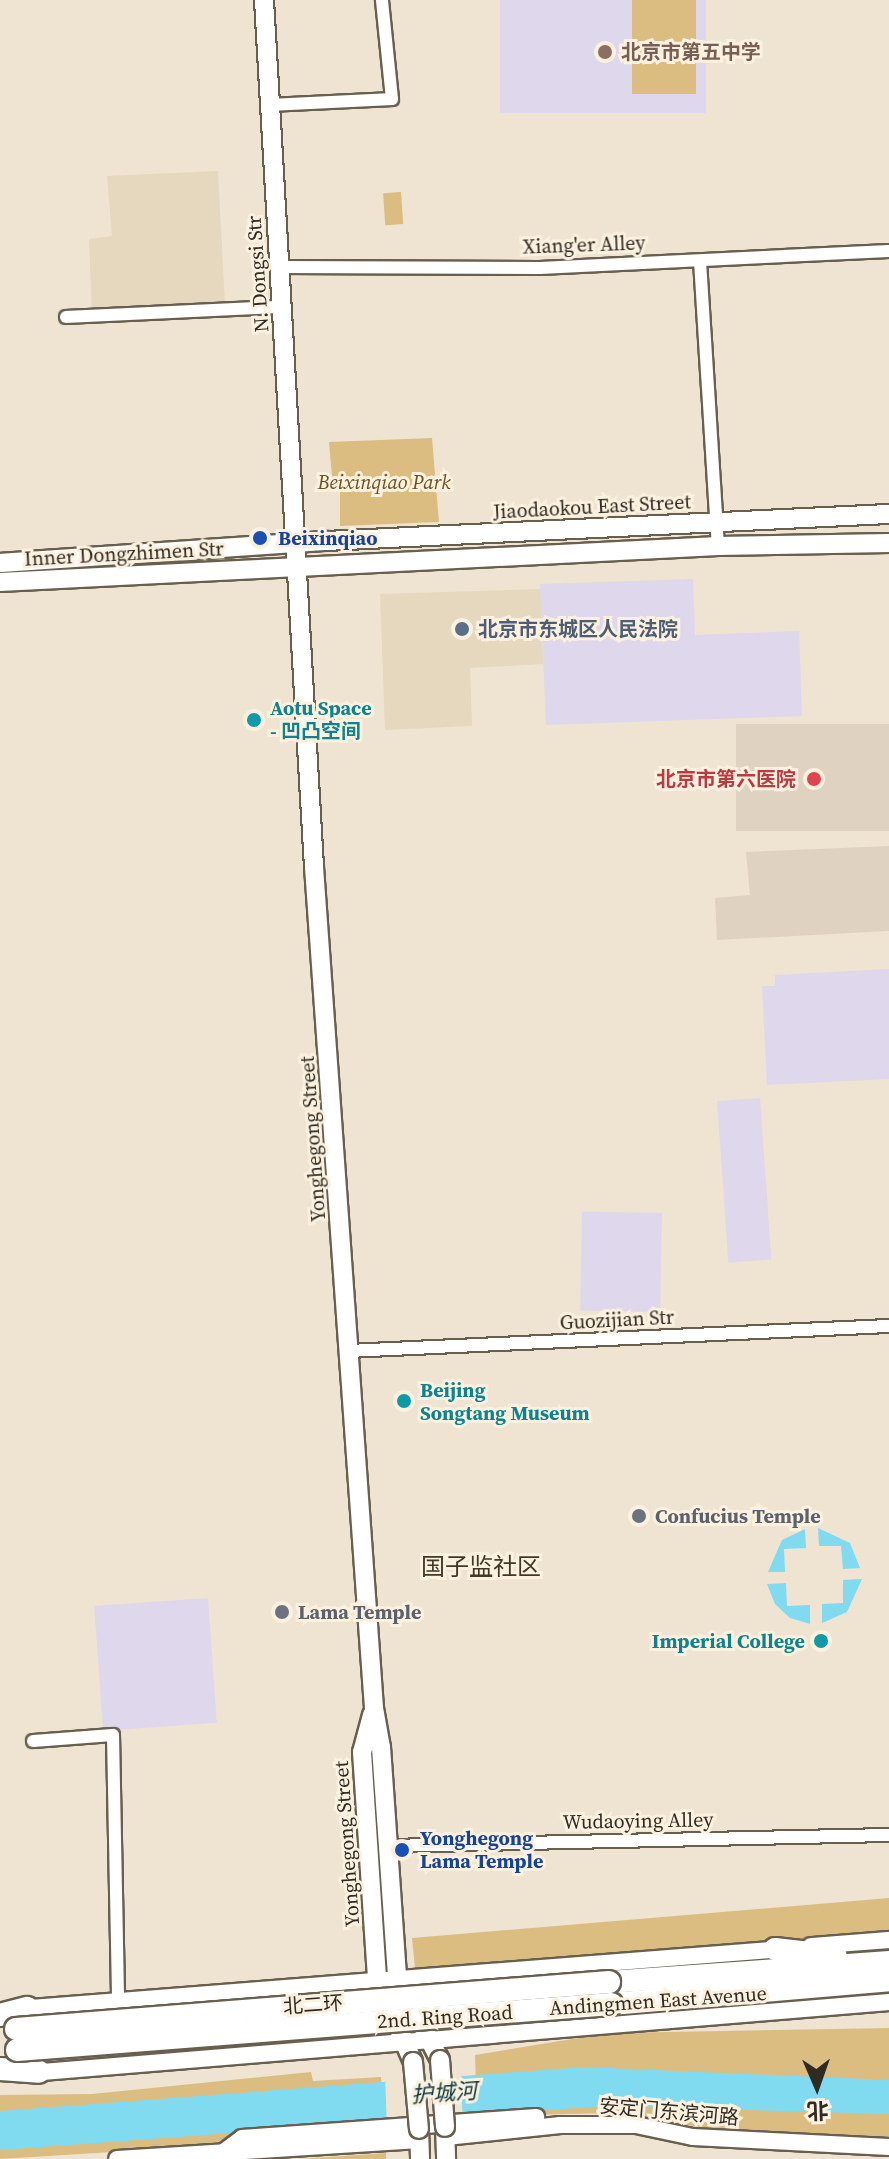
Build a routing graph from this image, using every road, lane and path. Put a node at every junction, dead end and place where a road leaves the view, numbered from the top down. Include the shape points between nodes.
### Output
1 (264, 0) edge
2 (382, 0) edge
3 (270, 105) junction
4 (889, 251) edge
5 (700, 261) junction
6 (280, 267) junction
7 (282, 307) junction
8 (66, 317) dead end
9 (889, 514) edge
10 (716, 523) junction
11 (889, 543) edge
12 (298, 546) junction
13 (718, 546) junction
14 (0, 563) edge
15 (298, 567) junction
16 (0, 582) edge
17 (889, 1326) edge
18 (348, 1351) junction
19 (374, 1708) junction
20 (33, 1741) dead end
21 (889, 1835) edge
22 (388, 1846) junction
23 (889, 1940) edge
24 (775, 1949) junction
25 (589, 1962) junction
26 (889, 1962) edge
27 (397, 1977) junction
28 (377, 1978) junction
29 (889, 1980) edge
30 (610, 1993) junction
31 (118, 2000) junction
32 (98, 2002) junction
33 (889, 2002) edge
34 (27, 2008) joint
35 (592, 2026) junction
36 (5, 2031) edge
37 (429, 2039) junction
38 (405, 2041) junction
39 (101, 2066) junction
40 (0, 2072) edge
41 (39, 2072) joint
42 (636, 2125) junction
43 (446, 2132) junction
44 (419, 2143) edge
45 (889, 2147) edge
46 (225, 2151) junction
47 (117, 2159) edge
48 (446, 2159) edge

1 - 3 main road, N. Dongsi Str
2 - 3 street via 392,99
3 - 6 main road, N. Dongsi Str
4 - 5 street, Xiang'er Alley
5 - 6 street, Xiang'er Alley via 540,268
5 - 10 street
6 - 7 main road, N. Dongsi Str
7 - 8 street
7 - 12 main road, N. Dongsi Str
9 - 10 main road, Jiaodaokou East Street
10 - 12 main road, Jiaodaokou East Street
10 - 13 street
11 - 13 main road, Inner Dongzhimen Str
12 - 14 main road, Jiaodaokou East Street
12 - 15 main road, N. Dongsi Str
13 - 15 main road, Inner Dongzhimen Str
15 - 16 main road, Inner Dongzhimen Str
15 - 18 main road, Yonghegong Street
17 - 18 street, Guozijian Str
18 - 19 main road, Yonghegong Street
19 - 22 main road, Yonghegong Street
19 - 28 main road, Yonghegong Street via 362,1752
20 - 31 street via 113,1735
21 - 22 street, Wudaoying Alley
22 - 27 main road, Yonghegong Street
23 - 24 street
24 - 25 street
24 - 26 highway
25 - 27 street
25 - 35 street
26 - 30 highway
27 - 28 street
27 - 37 main road
28 - 31 street
28 - 38 main road
29 - 30 highway
30 - 36 highway, 北二环, bridge
31 - 32 street
32 - 34 street
32 - 39 street
33 - 35 street, Andingmen East Avenue
34 - 36 highway
35 - 37 street, Andingmen East Avenue
37 - 38 street, Andingmen East Avenue
37 - 43 main road, bridge via 440,2060
38 - 39 street, Andingmen East Avenue
38 - 44 main road, bridge via 413,2062
39 - 41 street, Andingmen East Avenue
40 - 41 highway
42 - 43 street, 安定门东滨河路
42 - 45 street, 安定门东滨河路 via 693,2137
42 - 46 street via 610,2117 566,2115 242,2138
43 - 48 main road
44 - 46 street
46 - 47 street

